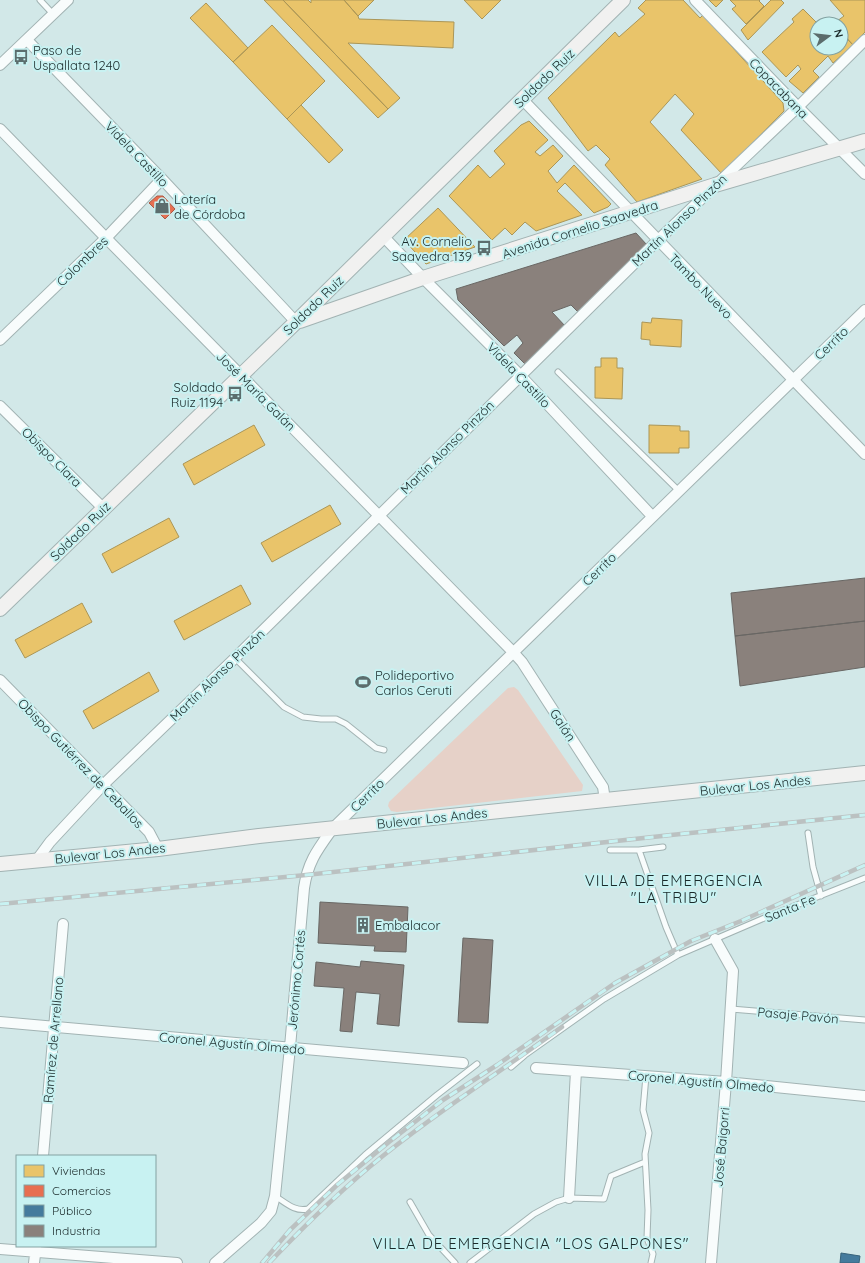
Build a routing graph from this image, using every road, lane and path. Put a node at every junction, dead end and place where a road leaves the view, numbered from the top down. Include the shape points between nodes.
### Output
1 (40, 0) edge
2 (68, 0) edge
3 (623, 0) edge
4 (695, 0) edge
5 (53, 14) junction
6 (27, 40) junction
7 (865, 40) edge
8 (0, 65) edge
9 (522, 99) junction
10 (798, 107) junction
11 (0, 129) edge
12 (865, 141) edge
13 (840, 149) junction
14 (865, 174) edge
15 (162, 179) junction
16 (715, 186) junction
17 (630, 213) junction
18 (383, 236) junction
19 (106, 238) junction
20 (657, 240) junction
21 (423, 278) junction
22 (865, 310) edge
23 (296, 322) junction
24 (0, 340) edge
25 (558, 372) dead end
26 (240, 375) junction
27 (520, 375) junction
28 (794, 380) junction
29 (0, 406) edge
30 (864, 450) edge
31 (679, 491) junction
32 (104, 509) junction
33 (379, 515) junction
34 (652, 516) junction
35 (0, 609) edge
36 (513, 652) junction
37 (235, 658) junction
38 (0, 680) edge
39 (384, 750) dead end
40 (865, 773) edge
41 (103, 785) junction
42 (605, 800) junction
43 (333, 828) junction
44 (808, 833) dead end
45 (663, 847) dead end
46 (158, 849) junction
47 (610, 850) dead end
48 (639, 850) junction
49 (36, 860) junction
50 (0, 864) edge
51 (865, 878) edge
52 (821, 896) junction
53 (63, 924) dead end
54 (715, 938) junction
55 (678, 956) junction
56 (731, 1009) junction
57 (865, 1020) edge
58 (0, 1022) edge
59 (54, 1028) junction
60 (290, 1047) junction
61 (463, 1063) dead end
62 (476, 1064) dead end
63 (511, 1066) dead end
64 (536, 1068) dead end
65 (576, 1071) junction
66 (646, 1076) junction
67 (726, 1082) junction
68 (865, 1096) edge
69 (44, 1155) edge
70 (645, 1162) junction
71 (275, 1196) junction
72 (570, 1198) junction
73 (410, 1202) dead end
74 (0, 1249) edge
75 (36, 1249) edge
76 (34, 1263) edge
77 (177, 1263) edge
78 (215, 1263) edge
79 (455, 1263) edge
80 (470, 1263) edge
81 (651, 1263) edge
82 (711, 1263) edge

1 - 5 lane
2 - 5 street
3 - 9 main road, Soldado Ruiz
4 - 10 street, Copacabana
5 - 6 street
6 - 8 street
6 - 15 street, Videla Castillo
7 - 10 street, Martín Alonso Pinzón
9 - 17 street, Tambo Nuevo
9 - 18 main road, Soldado Ruiz
10 - 13 street, Copacabana
10 - 16 street, Martín Alonso Pinzón
11 - 19 street, José María Galán
12 - 13 main road, Avenida Cornelio Saavedra
13 - 14 street, Copacabana
13 - 16 main road, Avenida Cornelio Saavedra
15 - 19 street, Colombres
15 - 23 street, Videla Castillo
16 - 17 main road, Avenida Cornelio Saavedra
16 - 20 street, Martín Alonso Pinzón
17 - 20 street, Tambo Nuevo
17 - 21 main road, Avenida Cornelio Saavedra
18 - 21 street, Videla Castillo
18 - 23 main road, Soldado Ruiz
19 - 24 street, Colombres
19 - 26 street, José María Galán
20 - 27 street, Martín Alonso Pinzón
20 - 28 street, Tambo Nuevo
21 - 23 main road, Avenida Cornelio Saavedra
21 - 27 street, Videla Castillo
22 - 28 street, Cerrito
23 - 26 main road, Soldado Ruiz
25 - 31 lane
26 - 32 main road, Soldado Ruiz
26 - 33 street, José María Galán
27 - 33 street, Martín Alonso Pinzón
27 - 34 street, Videla Castillo
28 - 30 street, Tambo Nuevo
28 - 31 street, Cerrito
29 - 32 street, Obispo Clara
31 - 34 street, Cerrito
32 - 35 main road, Soldado Ruiz
33 - 36 street, José María Galán
33 - 37 street, Martín Alonso Pinzón
34 - 36 street, Cerrito
36 - 42 street, Galán via 603,787
36 - 43 street, Cerrito
37 - 39 lane via 284,707 303,717 336,719 376,748
37 - 41 street, Martín Alonso Pinzón
38 - 41 street, Obispo Gutiérrez de Ceballos
40 - 42 main road, Bulevar Los Andes
41 - 46 street, Obispo Gutiérrez de Ceballos via 149,832
41 - 49 street, Martín Alonso Pinzón
42 - 43 main road, Bulevar Los Andes
43 - 46 main road, Bulevar Los Andes
43 - 60 street, Jerónimo Cortés via 309,864 306,875
44 - 52 lane
45 - 48 lane
46 - 49 main road, Bulevar Los Andes
47 - 48 lane
48 - 55 lane
49 - 50 main road, Bulevar Los Andes
51 - 52 lane, Santa Fe
52 - 54 lane, Santa Fe
53 - 59 street, Ramírez de Arrellano
54 - 55 lane, Santa Fe
54 - 56 street, José Baigorri via 733,971
55 - 63 lane, Santa Fe via 604,999
56 - 57 lane, Pasaje Pavón
56 - 67 street, José Baigorri
58 - 59 street, Coronel Agustín Olmedo
59 - 60 street, Coronel Agustín Olmedo
59 - 69 street, Ramírez de Arrellano
60 - 61 street, Coronel Agustín Olmedo
60 - 71 street, Jerónimo Cortés
62 - 71 lane via 365,1155 308,1209 300,1211
64 - 65 street, Coronel Agustín Olmedo
65 - 66 street, Coronel Agustín Olmedo
65 - 72 street
66 - 67 street, Coronel Agustín Olmedo
66 - 70 lane via 643,1110 649,1133
67 - 68 street, Coronel Agustín Olmedo
67 - 82 street, José Baigorri
70 - 72 lane via 611,1176 604,1199
70 - 81 lane via 647,1238 653,1254
71 - 78 street, Jerónimo Cortés via 271,1211 261,1223
72 - 80 lane via 556,1202 534,1214
73 - 79 lane via 429,1235
74 - 75 street
75 - 76 street
75 - 77 street

